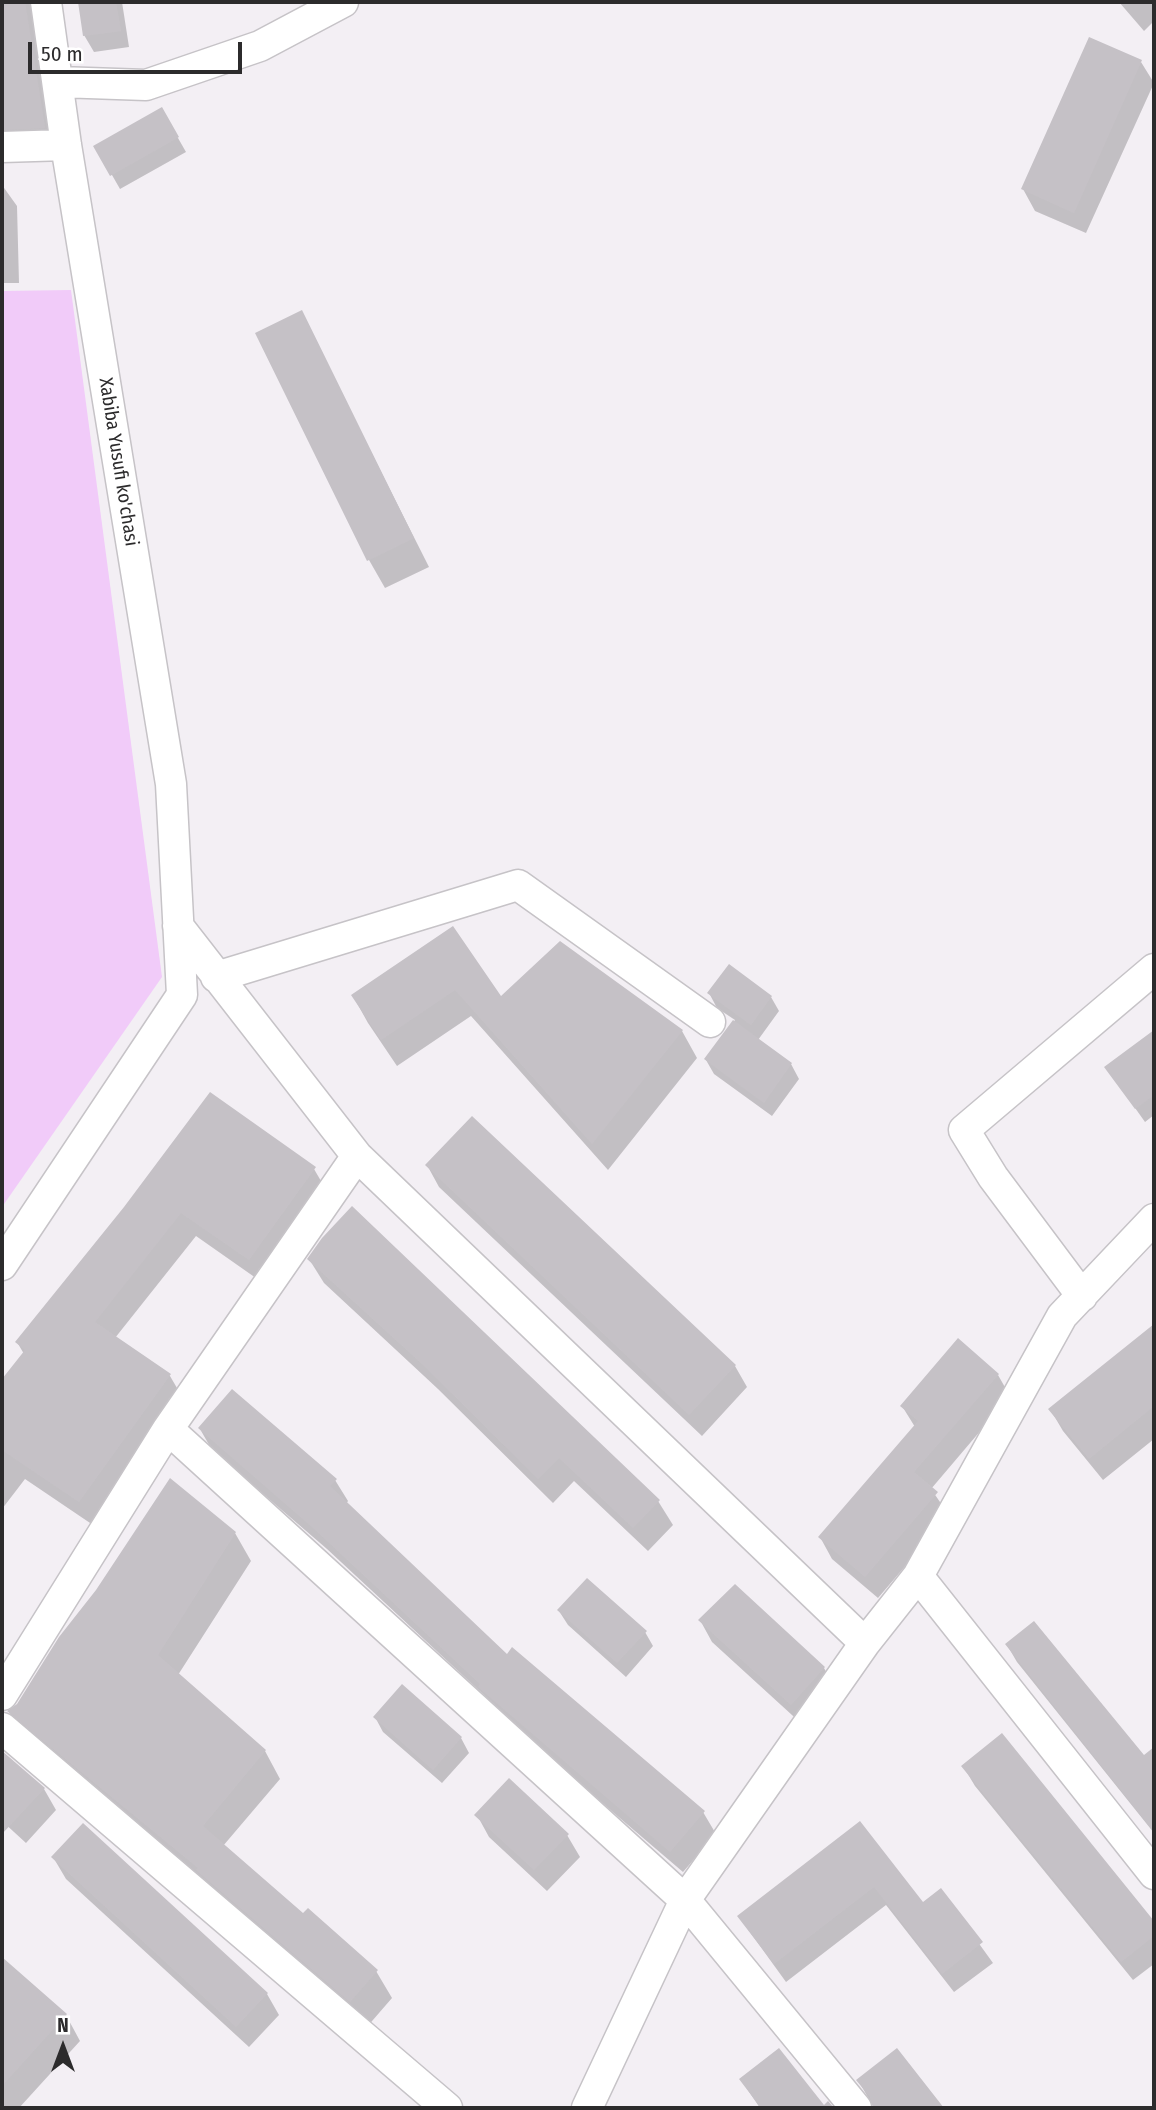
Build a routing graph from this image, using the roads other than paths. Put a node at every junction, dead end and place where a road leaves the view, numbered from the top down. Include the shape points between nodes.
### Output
1 (46, 2) edge
2 (343, 2) edge
3 (59, 82) junction
4 (66, 145) junction
5 (2, 147) edge
6 (178, 926) junction
7 (1154, 969) edge
8 (216, 977) junction
9 (710, 1022) dead end
10 (357, 1156) junction
11 (1154, 1219) edge
12 (2, 1265) edge
13 (1082, 1296) junction
14 (169, 1429) junction
15 (918, 1576) junction
16 (865, 1643) junction
17 (2, 1695) edge
18 (2, 1728) edge
19 (1154, 1874) edge
20 (685, 1900) junction
21 (446, 2108) edge
22 (587, 2108) edge
23 (856, 2108) edge

1 - 3 street, Xabiba Yusufi ko'chasi
2 - 3 street via 260,46 146,85
3 - 4 street, Xabiba Yusufi ko'chasi
4 - 5 street
4 - 6 street, Xabiba Yusufi ko'chasi via 171,784
6 - 8 street
6 - 12 street, Xabiba Yusufi ko'chasi via 182,995
7 - 13 street via 964,1130 993,1177
8 - 9 street via 518,885
8 - 10 street
10 - 14 street
10 - 16 street
11 - 13 street
13 - 15 street via 1062,1316
14 - 17 street
14 - 20 street
15 - 16 street
15 - 19 street
16 - 20 street
18 - 21 street
20 - 22 street
20 - 23 street

